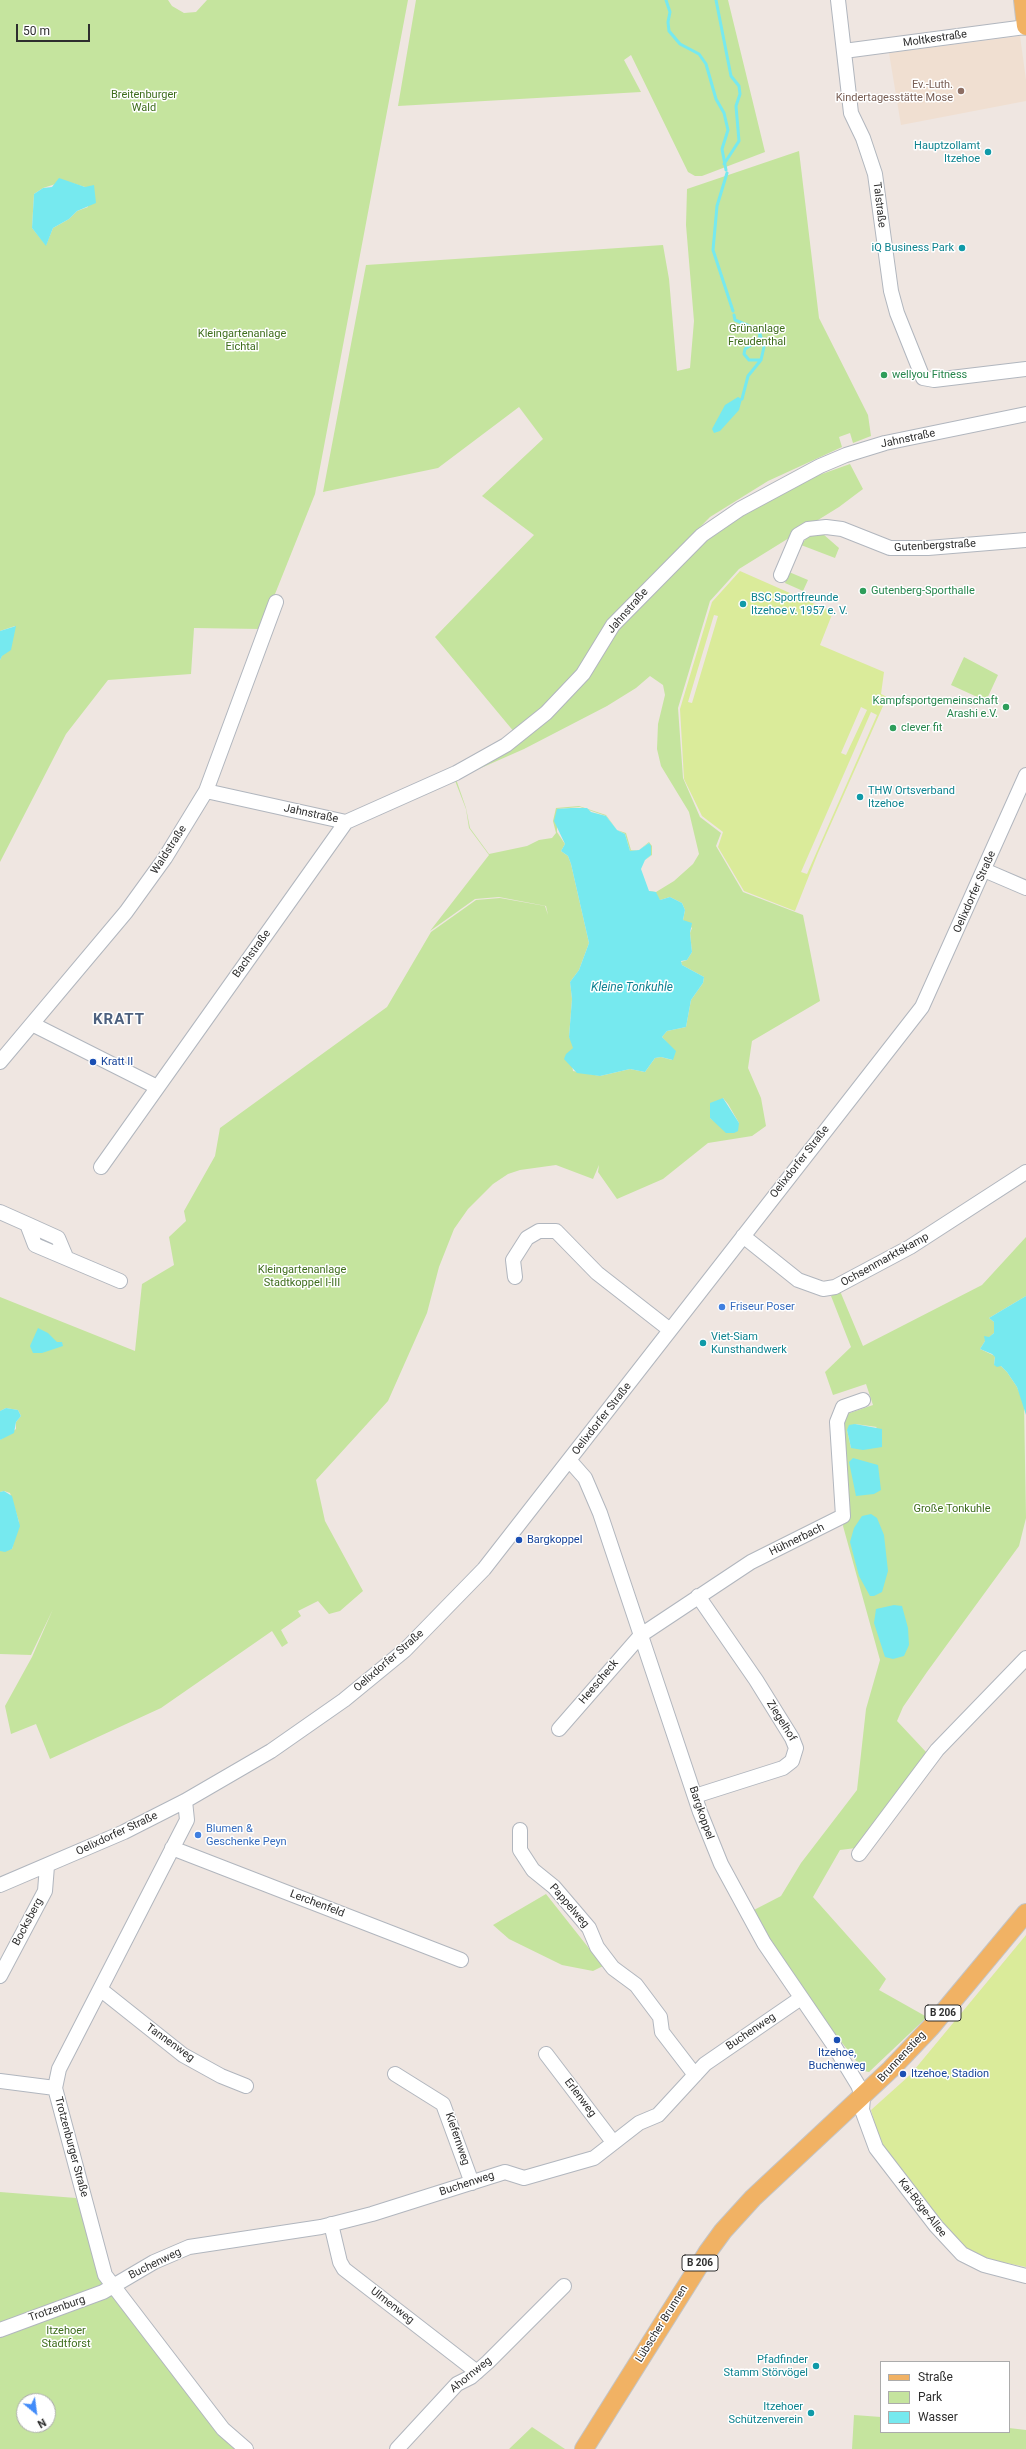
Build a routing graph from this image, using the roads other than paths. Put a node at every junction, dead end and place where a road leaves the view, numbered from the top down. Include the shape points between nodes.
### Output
1 (838, 0) edge
2 (1023, 0) edge
3 (1026, 26) edge
4 (844, 51) junction
5 (1026, 369) edge
6 (1026, 414) edge
7 (1026, 540) edge
8 (781, 575) dead end
9 (276, 602) dead end
10 (1026, 775) edge
11 (206, 791) junction
12 (346, 822) junction
13 (984, 870) junction
14 (1026, 888) edge
15 (32, 1024) junction
16 (0, 1062) edge
17 (157, 1087) junction
18 (101, 1167) dead end
19 (1026, 1172) edge
20 (0, 1212) edge
21 (744, 1236) junction
22 (515, 1277) dead end
23 (120, 1281) dead end
24 (670, 1330) junction
25 (863, 1400) dead end
26 (570, 1461) junction
27 (698, 1596) junction
28 (641, 1635) junction
29 (1026, 1658) edge
30 (559, 1729) dead end
31 (695, 1796) junction
32 (186, 1801) junction
33 (520, 1830) dead end
34 (172, 1848) junction
35 (859, 1854) dead end
36 (48, 1866) junction
37 (0, 1885) edge
38 (1026, 1913) edge
39 (461, 1960) dead end
40 (0, 1976) edge
41 (100, 1989) junction
42 (801, 1998) junction
43 (546, 2054) dead end
44 (395, 2074) dead end
45 (695, 2075) junction
46 (0, 2081) edge
47 (246, 2086) dead end
48 (55, 2088) junction
49 (858, 2102) junction
50 (613, 2142) junction
51 (472, 2183) junction
52 (331, 2224) junction
53 (1026, 2276) edge
54 (112, 2286) junction
55 (564, 2286) dead end
56 (0, 2330) edge
57 (477, 2372) junction
58 (246, 2449) edge
59 (397, 2449) edge
60 (584, 2449) edge

1 - 4 street, Talstraße
2 - 3 main road
3 - 4 street, Moltkestraße
4 - 5 street, Talstraße via 851,113 863,138 875,174 892,297 923,378 934,380
6 - 12 street, Jahnstraße via 885,443 846,455 820,466 740,509 702,535 673,563 613,625 584,674 546,713 506,745 456,773
7 - 8 street, Gutenbergstraße via 928,548 890,548 842,528 808,528 798,535
9 - 11 street, Waldstraße
10 - 13 street, Oelixdorfer Straße
11 - 12 street, Jahnstraße
11 - 15 street, Waldstraße via 141,892
12 - 17 street, Bachstraße
13 - 14 street
13 - 21 street, Oelixdorfer Straße via 922,1007
15 - 16 street, Waldstraße
15 - 17 street
17 - 18 street, Bachstraße
19 - 21 street, Ochsenmarktskamp via 910,1247 835,1287 823,1289 798,1280
20 - 23 street via 27,1224 35,1245
21 - 24 street, Oelixdorfer Straße
22 - 24 street via 513,1260 527,1238 539,1231 556,1231 597,1273
24 - 26 street, Oelixdorfer Straße
25 - 27 street, Hühnerbach via 843,1407 837,1422 843,1516 751,1562
26 - 28 street, Bargkoppel via 589,1485
26 - 32 street, Oelixdorfer Straße via 484,1569 405,1650 299,1732
27 - 28 street, Hühnerbach
27 - 31 street, Ziegelhof via 759,1685 796,1748 792,1761 782,1768
28 - 30 street, Heescheck
28 - 31 street, Bargkoppel
29 - 35 street via 937,1750
31 - 42 street, Bargkoppel via 712,1844 741,1904
32 - 34 street, Trotzenburger Straße via 187,1820
32 - 36 street, Oelixdorfer Straße
33 - 45 street, Pappelweg via 520,1850 529,1866 554,1887 589,1928 596,1947 613,1968 636,1985 660,2017 662,2032
34 - 39 street, Lerchenfeld
34 - 41 street, Trotzenburger Straße
36 - 37 street, Oelixdorfer Straße
36 - 40 street, Bocksberg via 44,1891
38 - 49 main road, Brunnenstieg / B 206 via 931,2026
41 - 47 street, Tannenweg via 183,2055 221,2076
41 - 48 street, Trotzenburger Straße via 59,2069
42 - 45 street, Buchenweg via 705,2064
42 - 49 street, Bargkoppel via 833,2044
43 - 50 street, Erlenweg
44 - 51 street, Kiefernweg via 444,2104
45 - 50 street, Buchenweg via 658,2114 639,2123
46 - 48 street
48 - 54 street, Trotzenburger Straße via 103,2269
49 - 53 street, Kai-Böge-Allee via 876,2148 946,2238 974,2261
49 - 60 main road, Lübscher Brunnen / B 206 via 753,2198 723,2230 706,2253
50 - 51 street, Buchenweg via 600,2155 586,2161 524,2178 505,2172
51 - 52 street, Buchenweg
52 - 54 street, Buchenweg via 189,2247 160,2259
52 - 57 street, Ulmenweg via 344,2269
54 - 56 street, Trotzenburg via 103,2292
54 - 58 street, Trotzenburger Straße via 224,2428
55 - 57 street, Ahornweg
57 - 59 street, Ahornweg via 457,2384

